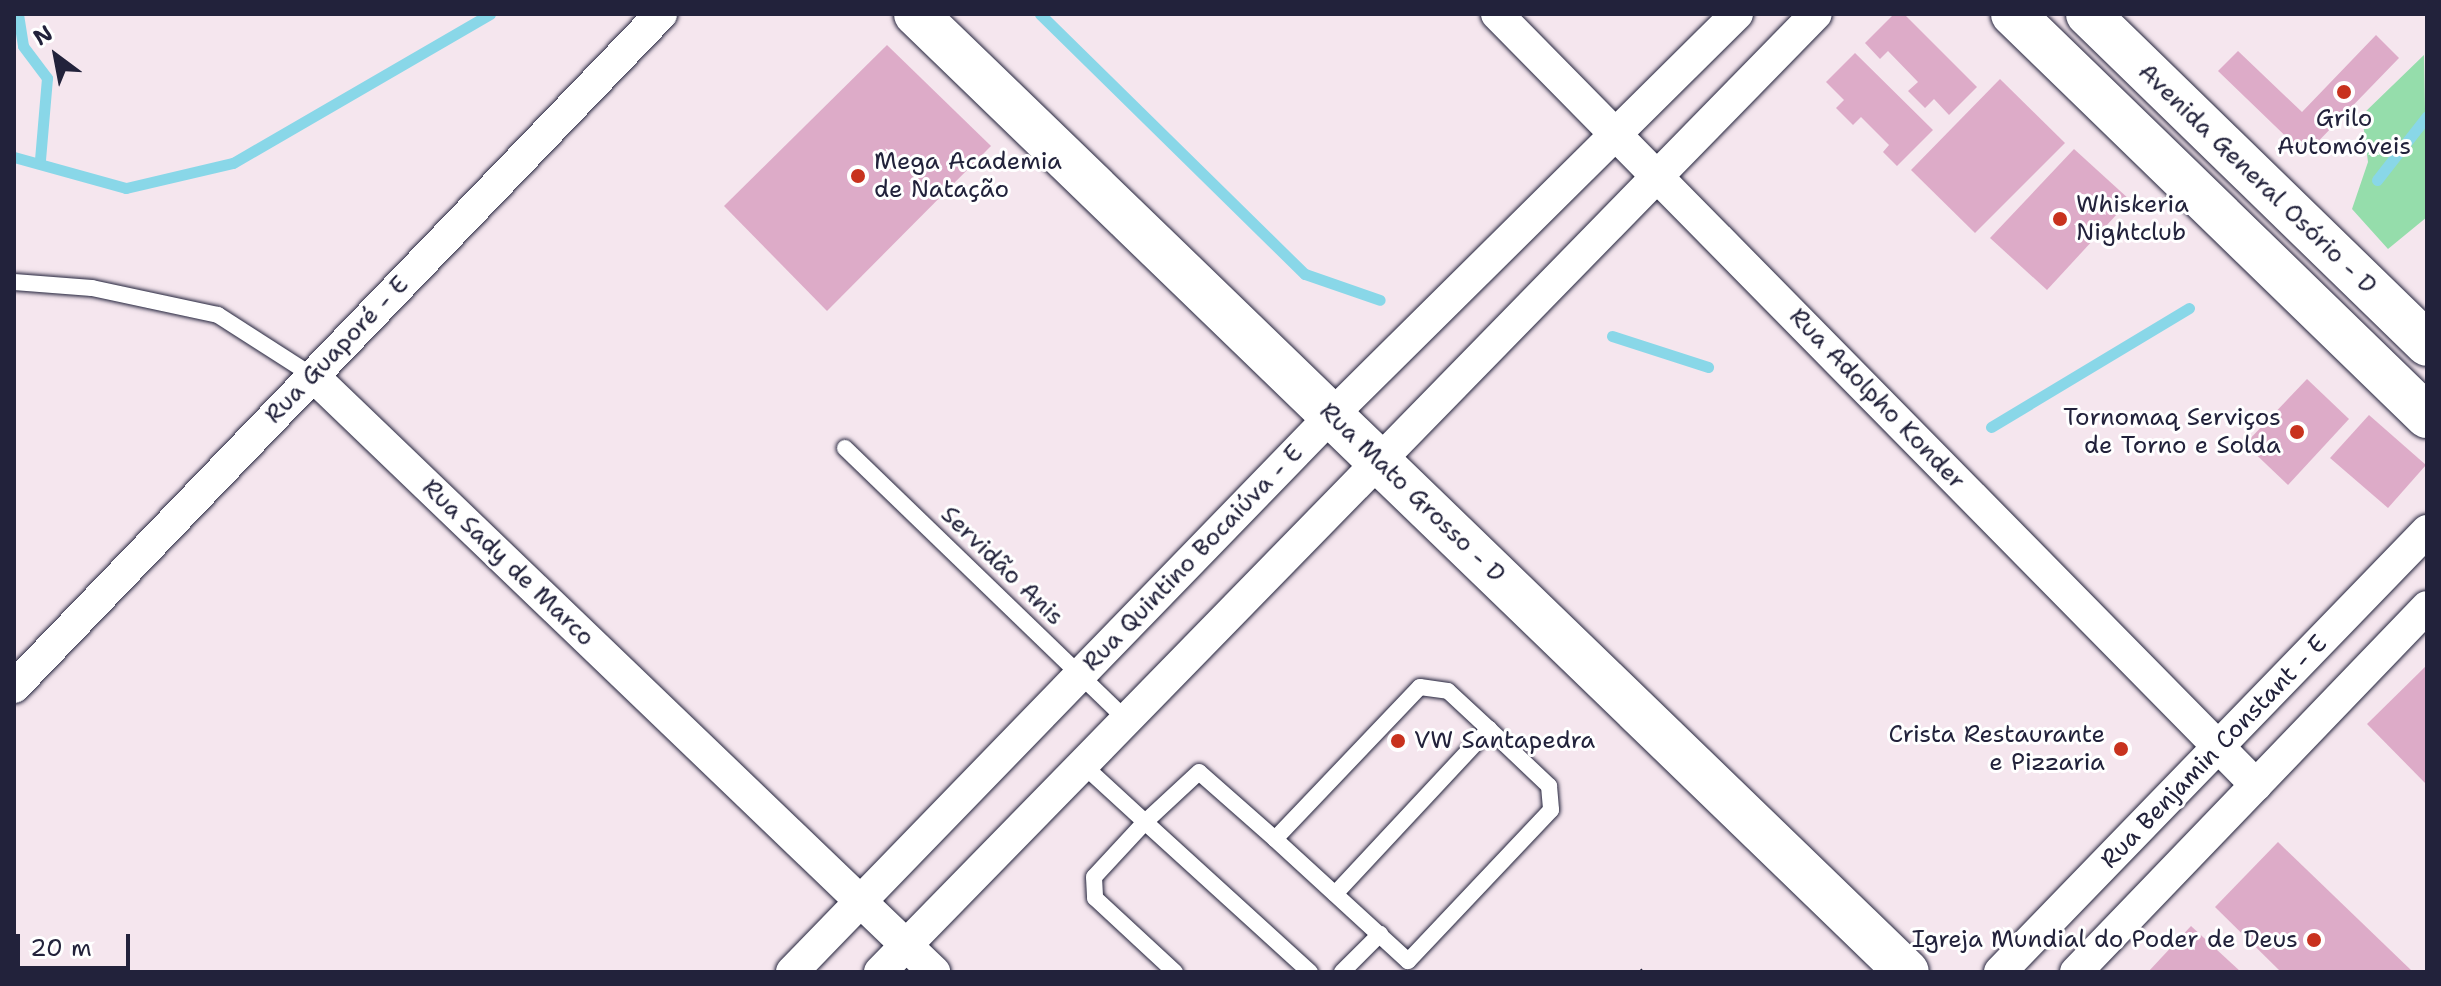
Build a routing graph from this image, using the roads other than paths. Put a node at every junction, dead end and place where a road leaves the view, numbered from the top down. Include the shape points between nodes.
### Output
1 (661, 14) edge
2 (916, 14) edge
3 (1497, 14) edge
4 (1737, 14) edge
5 (1816, 14) edge
6 (2013, 14) edge
7 (2088, 14) edge
8 (1616, 133) junction
9 (1658, 175) junction
10 (14, 282) edge
11 (2427, 344) edge
12 (313, 376) junction
13 (1332, 415) junction
14 (2427, 416) edge
15 (845, 448) dead end
16 (1378, 460) junction
17 (2427, 531) edge
18 (2427, 607) edge
19 (1080, 675) junction
20 (14, 687) edge
21 (1126, 719) junction
22 (1489, 729) junction
23 (2220, 748) junction
24 (1082, 764) junction
25 (2256, 785) junction
26 (1145, 822) junction
27 (1275, 839) junction
28 (1335, 894) junction
29 (861, 901) junction
30 (1380, 934) junction
31 (906, 945) junction
32 (1414, 966) edge
33 (792, 972) edge
34 (880, 972) edge
35 (934, 972) edge
36 (1175, 972) edge
37 (1310, 972) edge
38 (1342, 972) edge
39 (1907, 972) edge
40 (2000, 972) edge
41 (2076, 972) edge

1 - 12 street, Rua Guaporé - E
2 - 13 street, Rua Mato Grosso - D
3 - 8 street, Rua Adolpho Konder
4 - 8 street, Rua Quintino Bocaiúva - E
5 - 9 street
6 - 14 street
7 - 11 street, Avenida General Osório - D
8 - 9 street, Rua Adolpho Konder
8 - 13 street, Rua Quintino Bocaiúva - E
9 - 16 street
9 - 23 street, Rua Adolpho Konder
10 - 12 lane, Rua Sady de Marco via 92,288 218,315
12 - 20 street, Rua Guaporé - E
12 - 29 street, Rua Sady de Marco
13 - 16 street, Rua Mato Grosso - D
13 - 19 street, Rua Quintino Bocaiúva - E
15 - 19 lane, Servidão Anis
16 - 21 street
16 - 39 street, Rua Mato Grosso - D
17 - 23 street, Rua Benjamin Constant - E
18 - 25 street
19 - 21 lane, Servidão Anis
19 - 29 street, Rua Quintino Bocaiúva - E
21 - 24 street
22 - 27 lane via 1448,691 1420,687
22 - 28 lane
22 - 32 lane via 1549,786 1551,810
23 - 25 street, Rua Adolpho Konder
23 - 40 street, Rua Benjamin Constant - E
24 - 26 lane
24 - 31 street
25 - 41 street
26 - 27 lane via 1199,772
26 - 36 lane via 1094,877 1095,898
26 - 37 lane
27 - 28 lane
28 - 30 lane
29 - 31 street, Rua Sady de Marco
29 - 33 street, Rua Quintino Bocaiúva - E
30 - 32 lane
30 - 38 lane
31 - 34 street
31 - 35 street, Rua Sady de Marco

